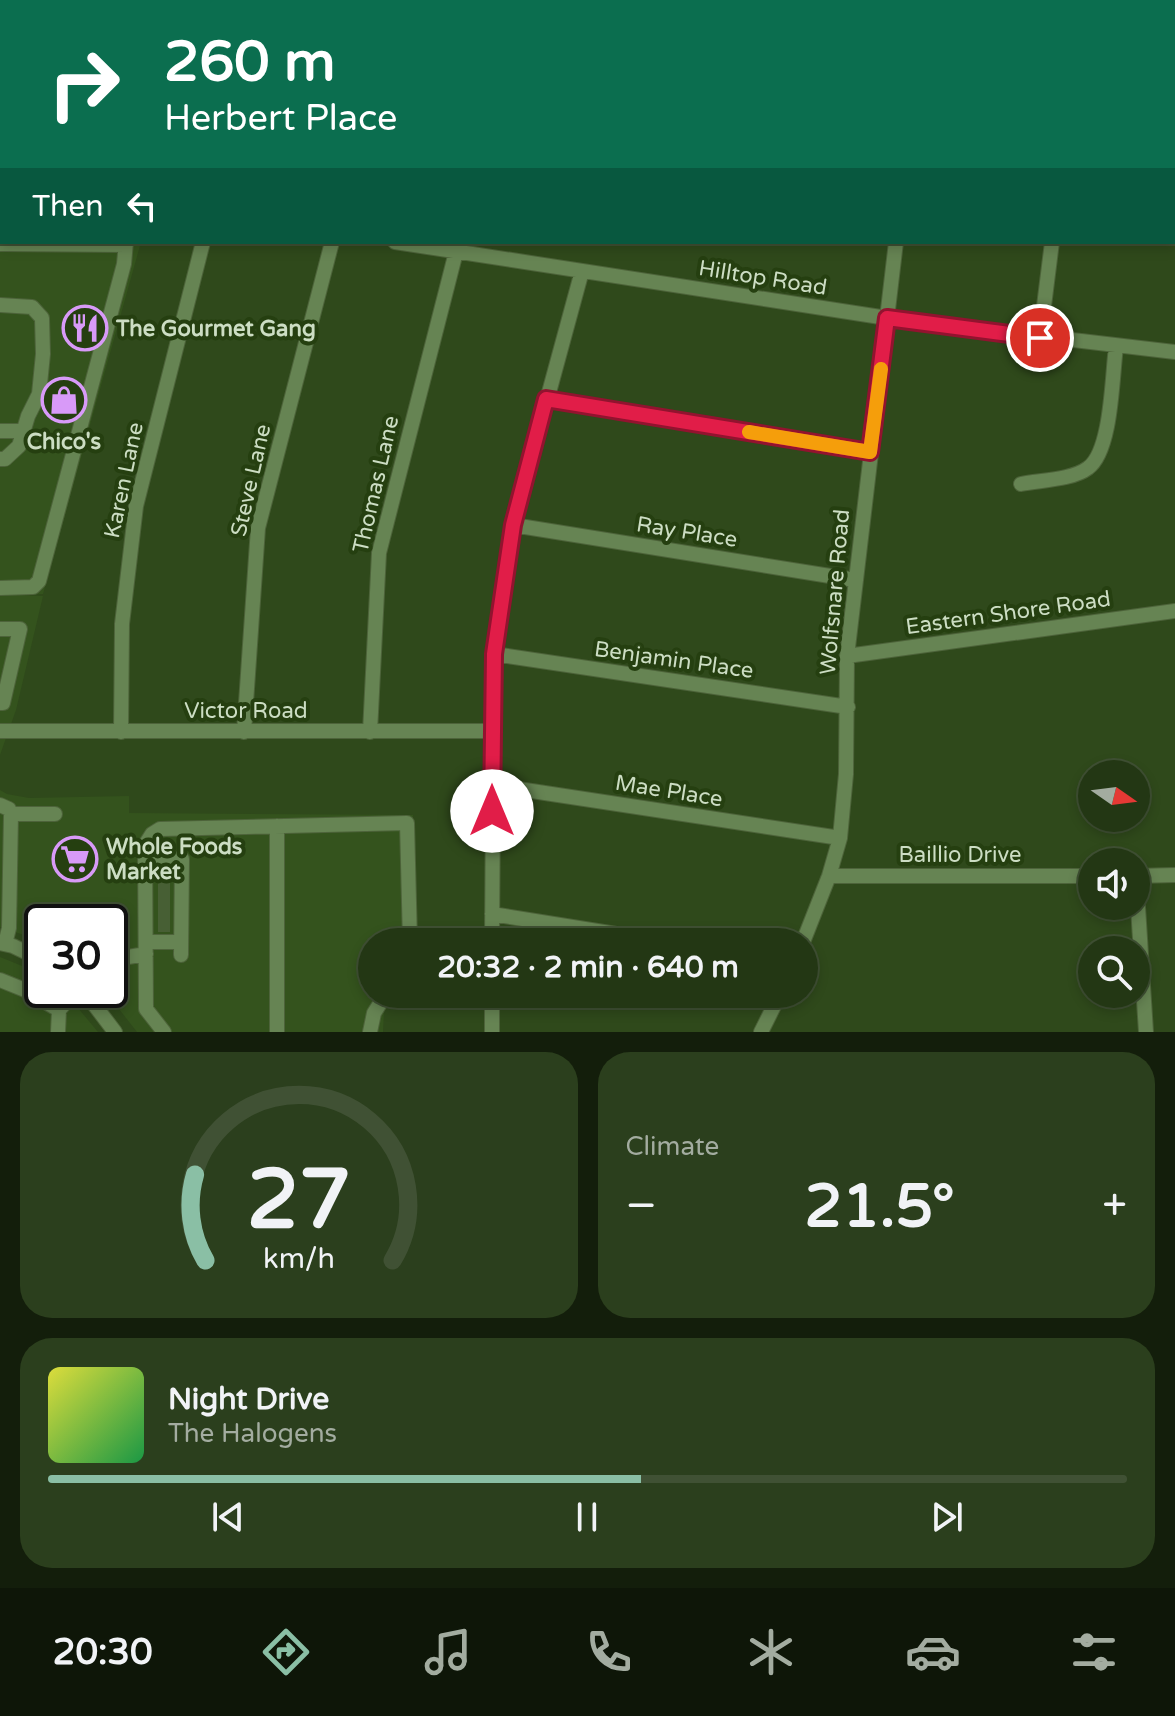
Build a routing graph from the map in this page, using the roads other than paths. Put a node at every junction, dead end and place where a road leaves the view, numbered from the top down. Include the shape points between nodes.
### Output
1 (126, 244) edge
2 (202, 244) edge
3 (331, 244) edge
4 (407, 244) edge
5 (896, 244) edge
6 (1052, 244) edge
7 (456, 252) junction
8 (582, 271) junction
9 (0, 305) edge
10 (887, 318) junction
11 (1040, 338) junction
12 (1116, 347) junction
13 (1175, 352) edge
14 (546, 399) junction
15 (0, 431) edge
16 (23, 431) junction
17 (870, 452) junction
18 (0, 459) edge
19 (1021, 484) dead end
20 (513, 525) junction
21 (855, 580) junction
22 (0, 588) edge
23 (1175, 611) edge
24 (0, 629) edge
25 (494, 654) junction
26 (847, 656) junction
27 (0, 703) edge
28 (848, 707) junction
29 (0, 731) edge
30 (493, 731) junction
31 (121, 732) junction
32 (244, 732) junction
33 (370, 732) junction
34 (492, 785) junction
35 (5, 810) edge
36 (55, 814) dead end
37 (277, 826) junction
38 (840, 838) junction
39 (145, 859) junction
40 (1175, 875) edge
41 (829, 876) junction
42 (1078, 876) edge
43 (1150, 876) edge
44 (164, 902) junction
45 (492, 914) junction
46 (1139, 920) edge
47 (410, 928) edge
48 (492, 928) edge
49 (579, 928) edge
50 (809, 928) edge
51 (2, 944) edge
52 (146, 948) junction
53 (24, 953) edge
54 (128, 954) edge
55 (0, 980) edge
56 (95, 1008) edge
57 (377, 1008) edge
58 (492, 1008) edge
59 (773, 1008) edge
60 (59, 1010) joint
61 (58, 1032) edge
62 (115, 1032) edge
63 (164, 1032) edge
64 (277, 1032) edge
65 (370, 1032) edge
66 (492, 1032) edge
67 (761, 1032) edge
68 (1146, 1032) edge

1 - 22 street via 39,581 33,587
2 - 31 street, Karen Lane via 136,506 122,624
3 - 32 street, Steve Lane via 258,528
4 - 7 street, Hilltop Road
5 - 10 street, Wolfsnare Road
6 - 11 street
7 - 8 street, Hilltop Road
7 - 33 street, Thomas Lane via 379,553
8 - 10 street, Hilltop Road
8 - 14 street
9 - 16 street via 32,307 42,318 39,394
10 - 11 street, Hilltop Road
10 - 17 street, Wolfsnare Road
11 - 12 street, Hilltop Road
12 - 13 street, Hilltop Road
12 - 19 street via 1106,428 1096,461 1079,473
14 - 17 street
14 - 20 street
15 - 16 street
16 - 18 street via 19,446
17 - 21 street, Wolfsnare Road
20 - 21 street, Ray Place
20 - 25 street
21 - 26 street, Wolfsnare Road
23 - 26 street, Eastern Shore Road
24 - 27 street via 20,629
25 - 28 street, Benjamin Place
25 - 30 street
26 - 28 street, Wolfsnare Road
28 - 38 street, Wolfsnare Road
29 - 31 street, Victor Road
30 - 33 street, Victor Road
30 - 34 street
31 - 32 street, Victor Road
32 - 33 street, Victor Road
34 - 38 street, Mae Place
34 - 45 street
35 - 36 street
35 - 51 street via 9,928
37 - 39 street via 160,829 145,845
37 - 47 street via 407,823
37 - 64 street
38 - 41 street, Wolfsnare Road
39 - 44 street
39 - 44 street via 182,859
40 - 43 street
41 - 42 street, Baillio Drive
41 - 50 street, Wolfsnare Road
44 - 52 street
44 - 52 street via 181,948
45 - 48 street
45 - 49 street
46 - 68 street
51 - 53 street
52 - 54 street
52 - 63 street via 146,1009
55 - 60 street
56 - 62 street
57 - 65 street
58 - 66 street
59 - 67 street
60 - 61 street

